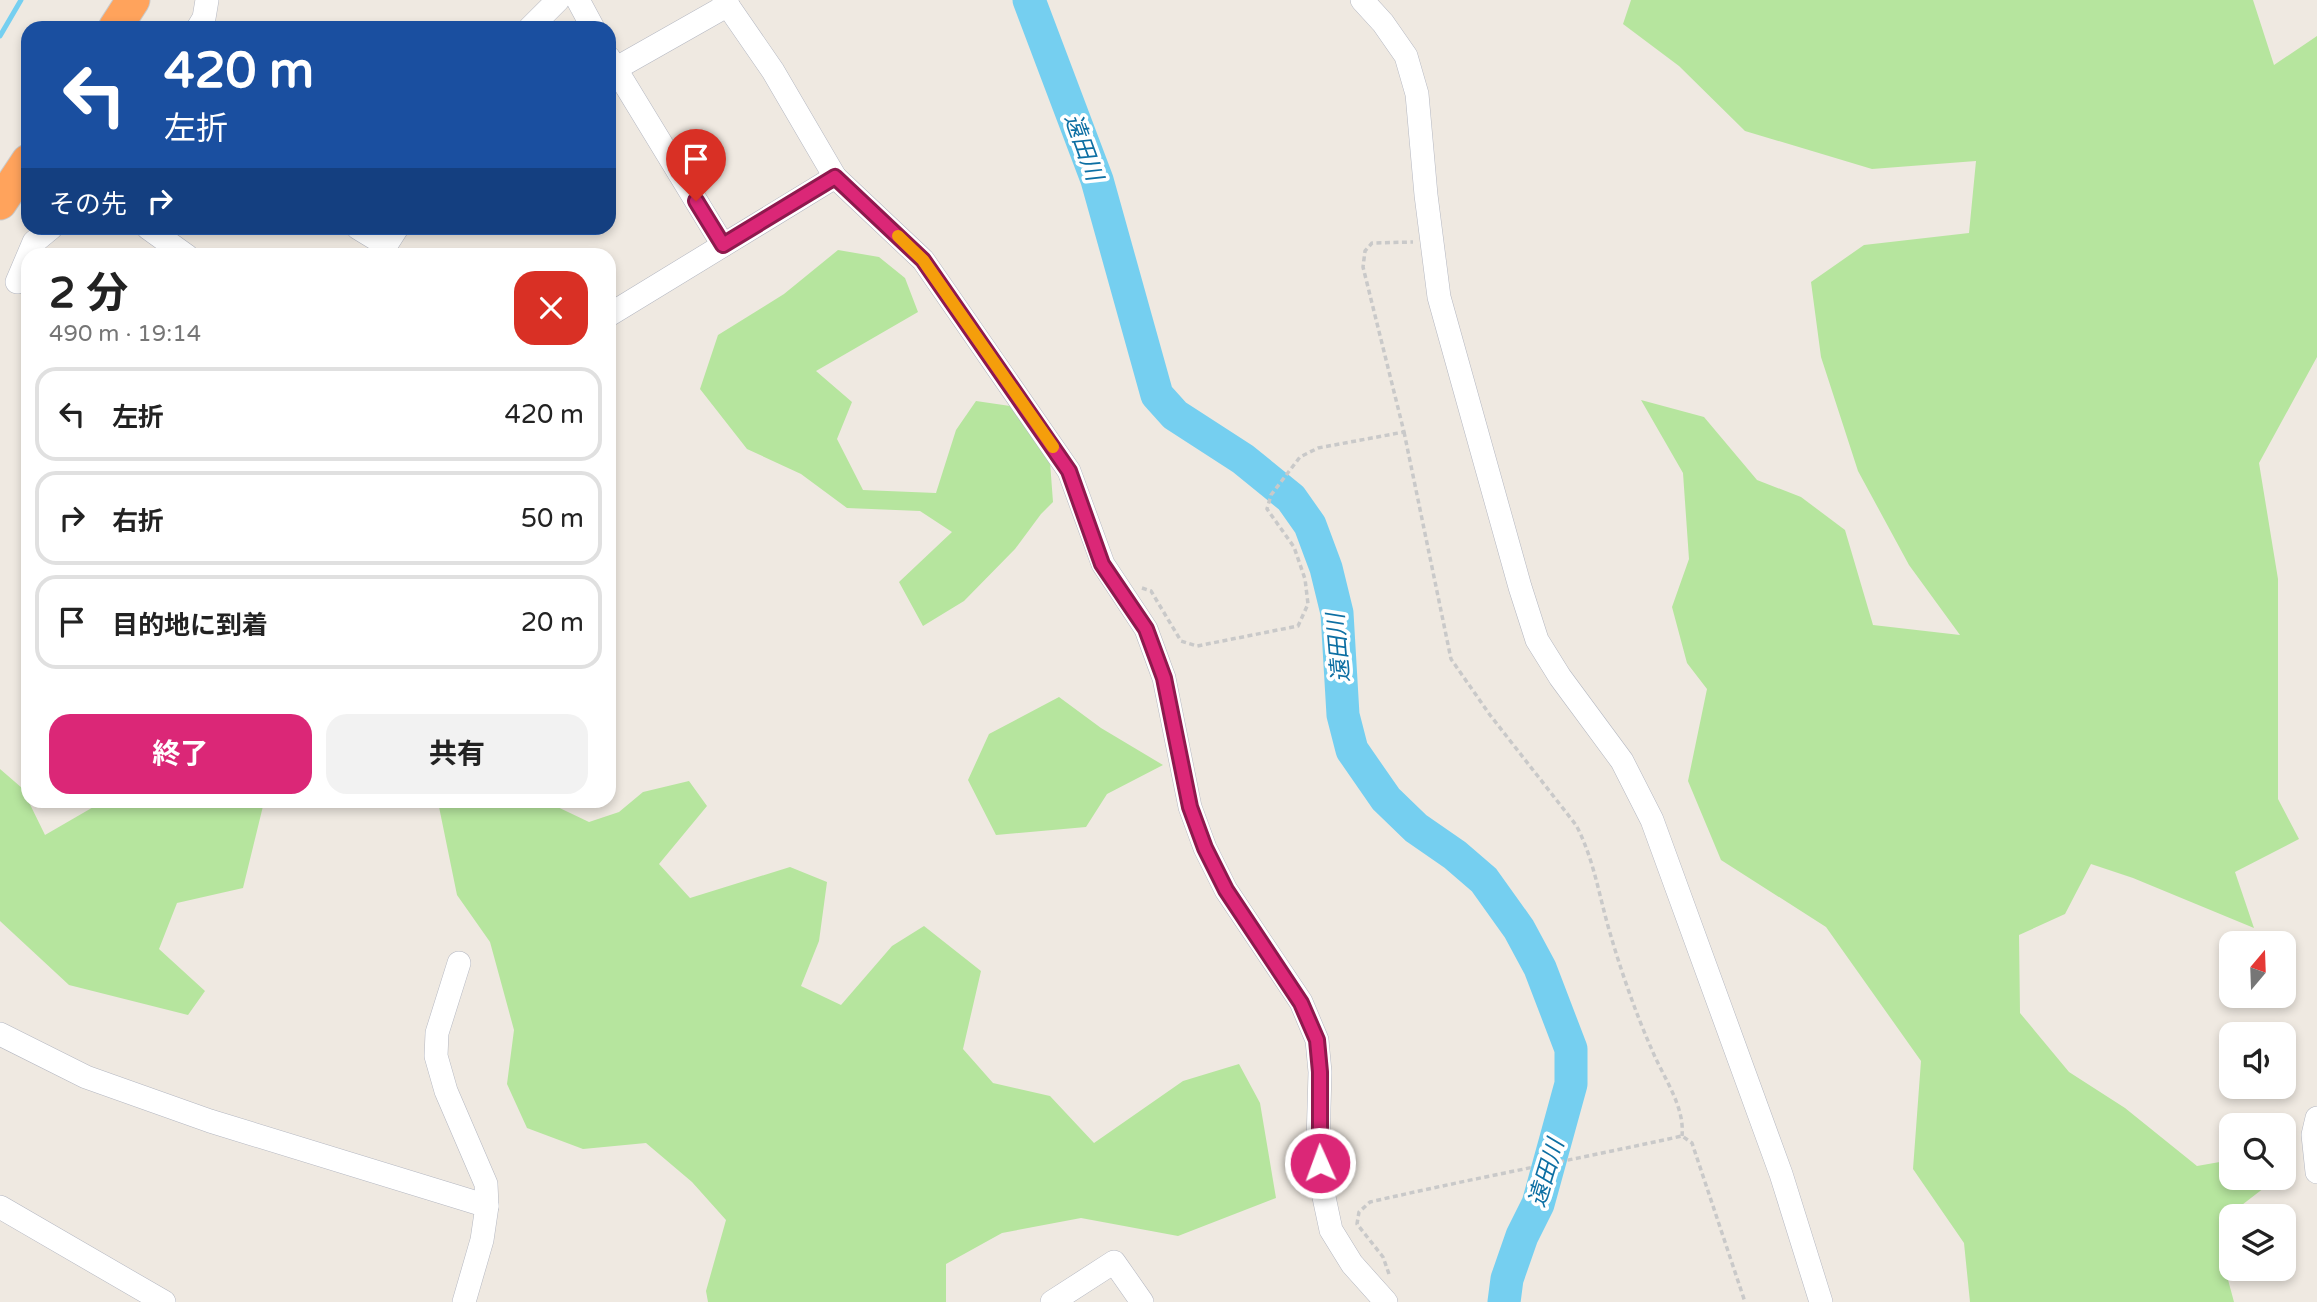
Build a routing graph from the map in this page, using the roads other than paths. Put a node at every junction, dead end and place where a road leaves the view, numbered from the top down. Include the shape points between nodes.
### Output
1 (133, 0) edge
2 (558, 0) edge
3 (578, 0) edge
4 (1362, 0) edge
5 (726, 3) edge
6 (120, 21) edge
7 (537, 21) edge
8 (589, 21) edge
9 (616, 62) edge
10 (616, 71) edge
11 (21, 172) edge
12 (835, 177) junction
13 (0, 203) edge
14 (42, 235) edge
15 (158, 235) edge
16 (723, 245) junction
17 (31, 248) edge
18 (176, 248) edge
19 (616, 311) edge
20 (459, 963) dead end
21 (0, 1034) edge
22 (2317, 1118) edge
23 (2317, 1172) edge
24 (487, 1206) junction
25 (0, 1207) edge
26 (1377, 1299) edge
27 (164, 1302) edge
28 (464, 1302) edge
29 (1052, 1302) edge
30 (1142, 1302) edge
31 (1821, 1302) edge

1 - 6 highway
2 - 7 street
3 - 8 street
4 - 31 street via 1406,56 1417,94 1439,297 1537,640 1622,761 1652,820 1781,1174
5 - 9 street
5 - 12 street via 773,71
10 - 16 street
11 - 13 highway
12 - 16 street
12 - 26 street via 923,260 1036,420 1069,471 1102,564 1146,629 1164,678 1190,807 1205,848 1226,890 1301,1003 1317,1040 1318,1143 1331,1230
14 - 17 street
15 - 18 street
16 - 19 street
20 - 24 street via 437,1033 436,1056 486,1184
21 - 24 street via 86,1077 197,1117
22 - 23 street via 2313,1135
24 - 28 street
25 - 27 street
29 - 30 street via 1114,1262

